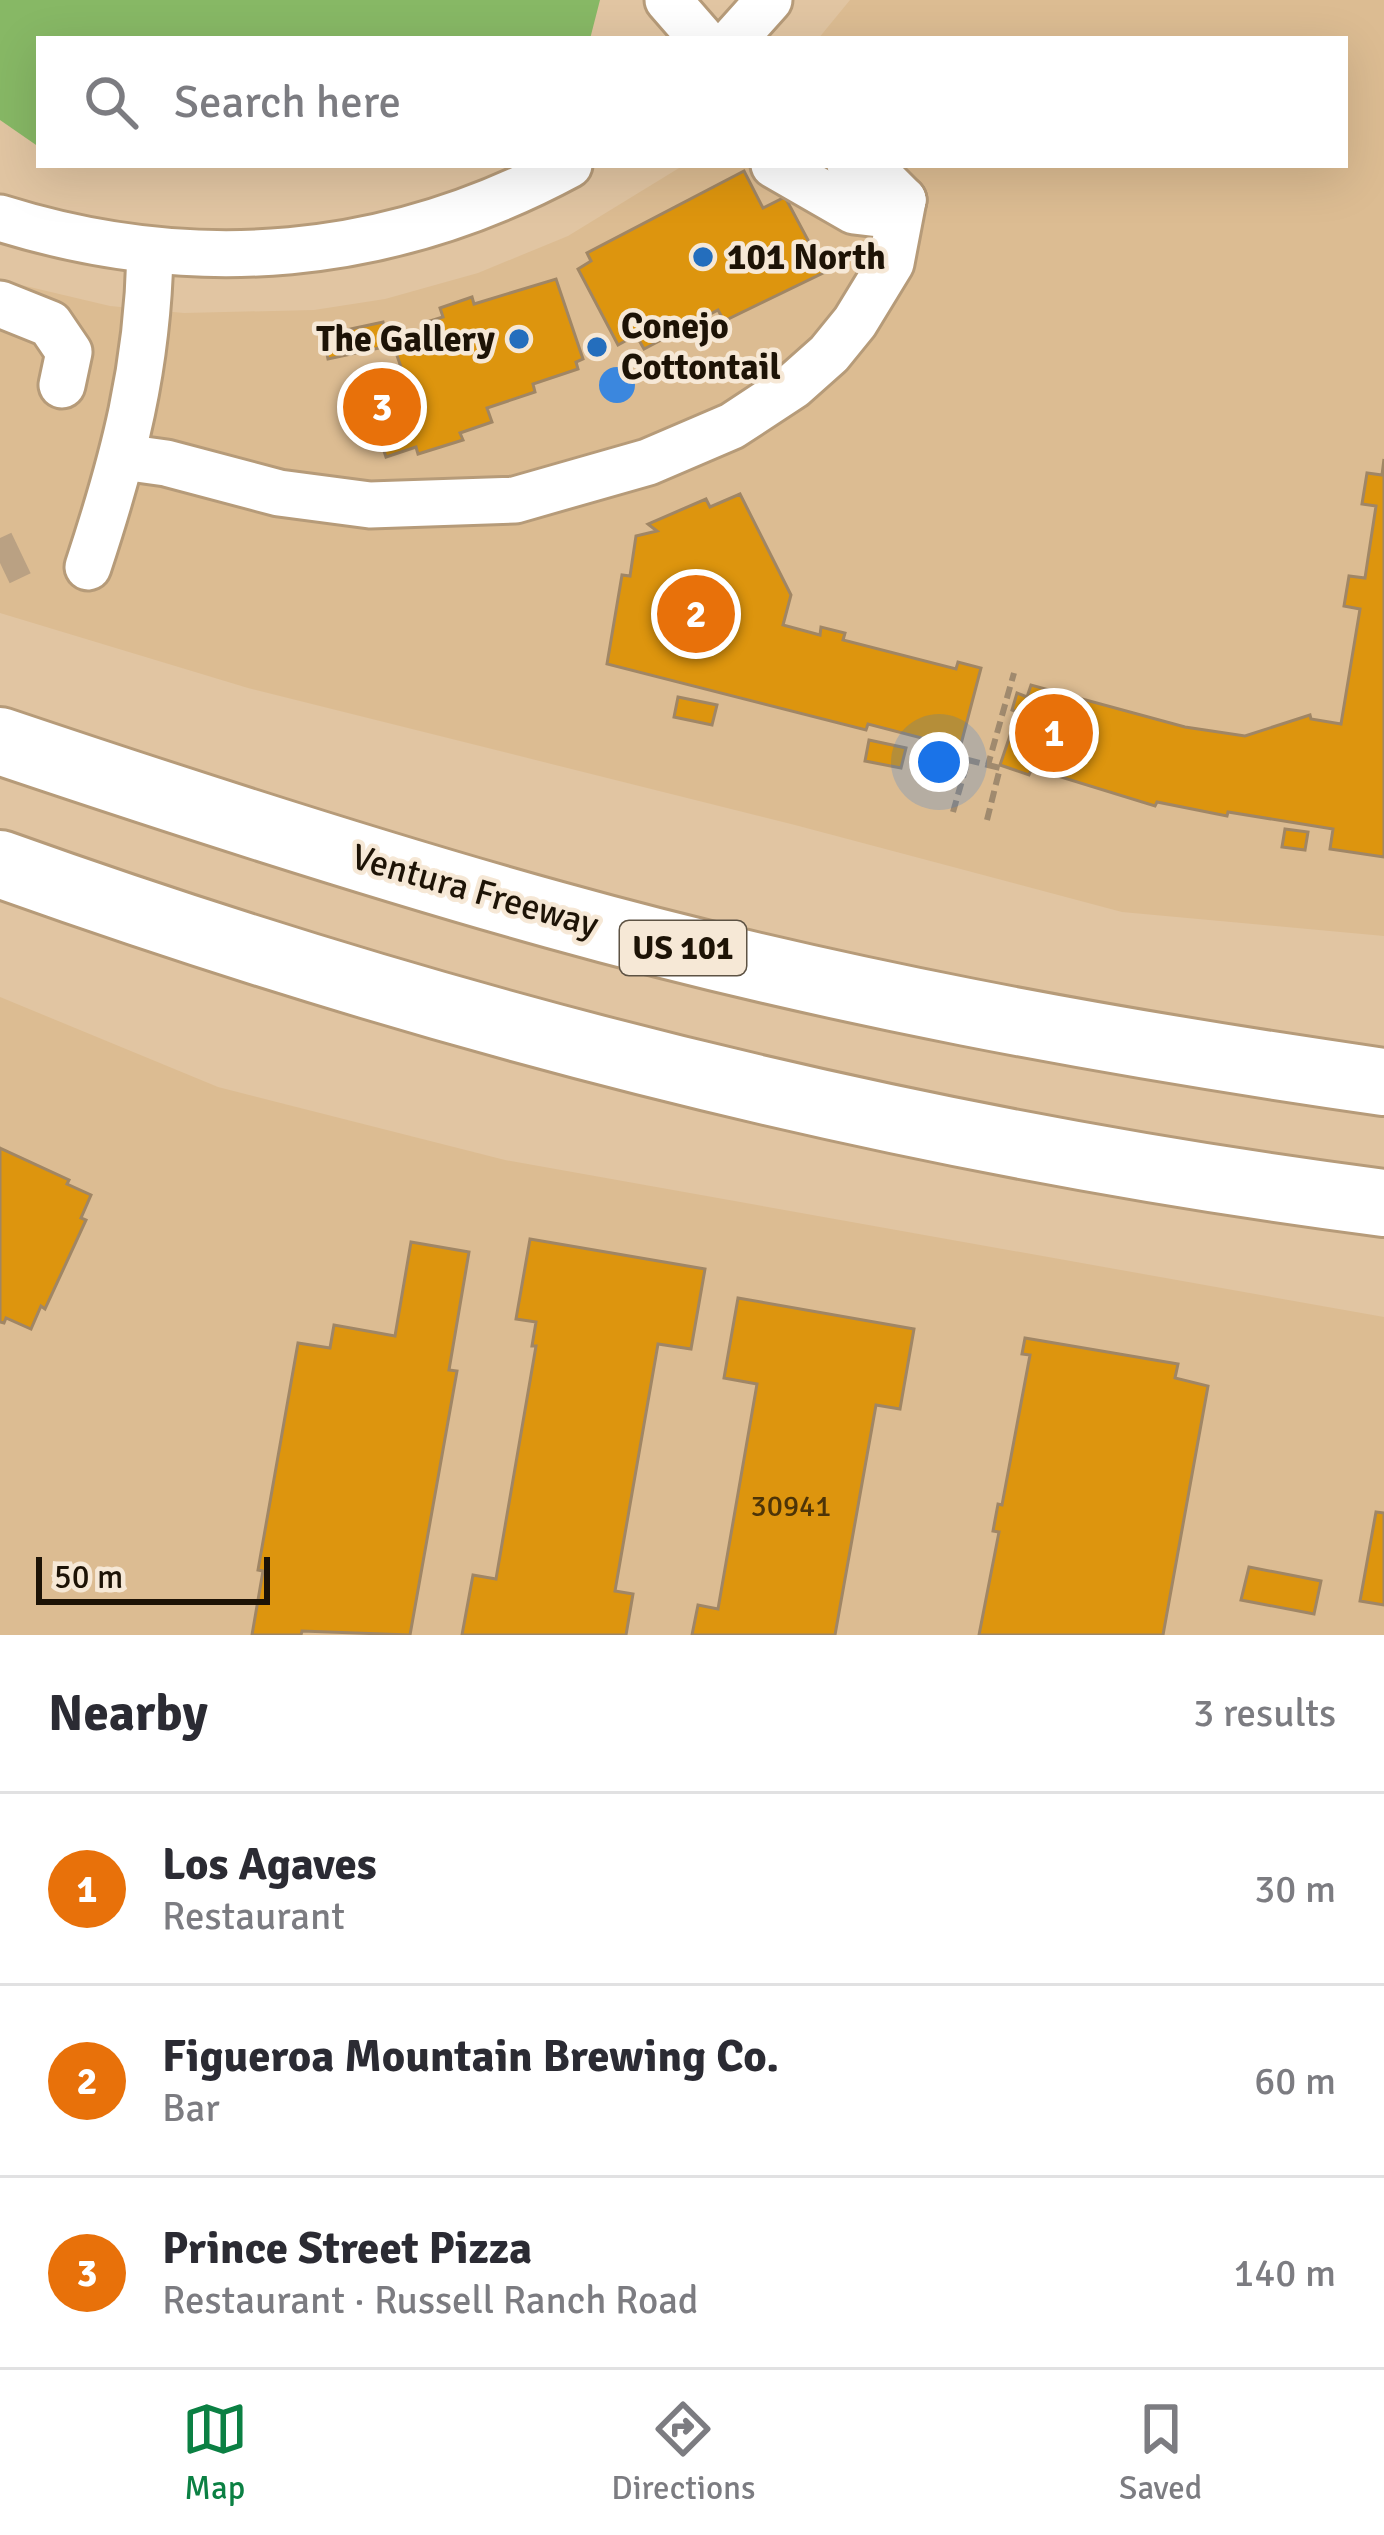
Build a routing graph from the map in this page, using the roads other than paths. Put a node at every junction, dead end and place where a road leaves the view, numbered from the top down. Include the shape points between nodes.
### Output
1 (639, 0) edge
2 (668, 0) edge
3 (769, 0) edge
4 (660, 36) edge
5 (699, 36) edge
6 (737, 36) edge
7 (563, 168) edge
8 (779, 168) edge
9 (857, 168) edge
10 (903, 200) junction
11 (0, 218) edge
12 (150, 251) junction
13 (0, 304) edge
14 (62, 385) dead end
15 (123, 457) junction
16 (88, 567) dead end
17 (0, 741) edge
18 (0, 864) edge
19 (1384, 1082) edge
20 (1384, 1203) edge

1 - 4 street
2 - 5 street
3 - 6 street
7 - 12 street via 453,219 360,243 260,254
8 - 10 street via 854,211 879,214
9 - 10 street
10 - 15 street via 891,263 829,354 732,426 648,462 515,500 370,506
11 - 12 street
12 - 15 street via 138,394
13 - 14 street via 50,324 69,352
15 - 16 street
17 - 19 highway, Ventura Freeway / US 101 via 318,847 806,978 1053,1030
18 - 20 highway via 292,964 581,1046 1070,1153

